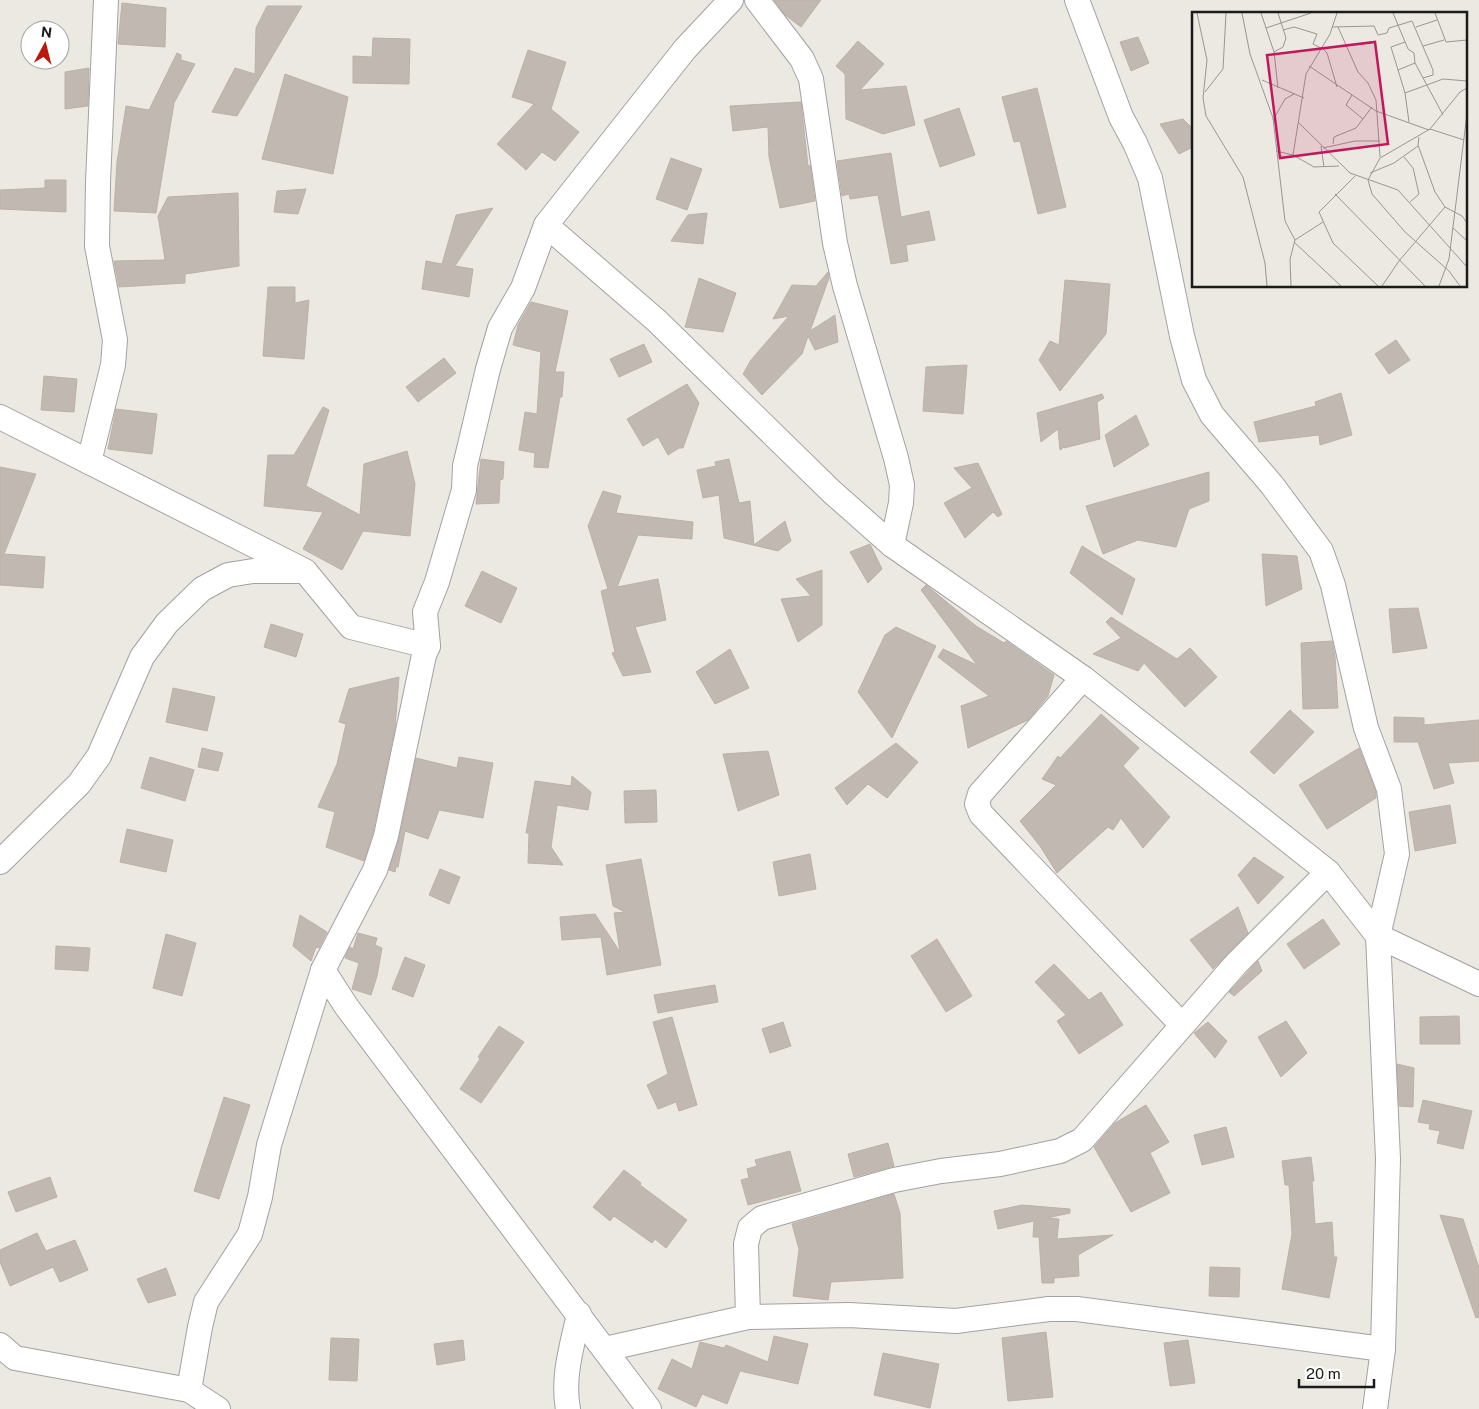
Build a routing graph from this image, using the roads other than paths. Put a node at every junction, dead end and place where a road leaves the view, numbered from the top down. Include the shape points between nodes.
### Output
1 (106, 0) edge
2 (731, 0) edge
3 (757, 0) edge
4 (1077, 0) edge
5 (546, 225) junction
6 (0, 417) edge
7 (89, 462) junction
8 (892, 545) junction
9 (305, 571) junction
10 (428, 646) junction
11 (1083, 678) junction
12 (0, 862) edge
13 (1328, 872) junction
14 (1378, 936) junction
15 (323, 970) junction
16 (1479, 984) edge
17 (1182, 1025) junction
18 (579, 1314) junction
19 (748, 1317) junction
20 (0, 1345) edge
21 (605, 1349) junction
22 (1383, 1349) junction
23 (189, 1390) junction
24 (218, 1409) edge
25 (568, 1409) edge
26 (649, 1409) edge
27 (1375, 1409) edge

1 - 7 street via 98,246 115,340 113,365
2 - 5 street via 685,49
3 - 8 street via 802,59 811,79 835,243 902,485
4 - 14 street via 1121,117 1150,178 1194,380 1212,415 1272,484 1321,551 1333,585 1366,728 1389,789 1394,822 1397,854
5 - 8 street via 657,321 832,492
5 - 10 street via 523,288 500,328 488,369 466,466 464,490 425,612
6 - 7 street
7 - 9 street
8 - 11 street
9 - 10 street via 351,627
9 - 12 street via 253,571 228,575 202,589 167,623 142,656 99,756 84,777
10 - 15 street via 386,836 375,870
11 - 13 street
11 - 17 street via 980,794 977,804 981,814
13 - 14 street
13 - 17 street via 1236,964
14 - 16 street
14 - 22 street via 1388,1159
15 - 18 street via 346,1006
15 - 23 street via 269,1145 250,1234 206,1302
17 - 19 street via 1082,1140 1060,1151 894,1180 762,1218 750,1228 746,1244
18 - 21 street
18 - 25 street via 566,1369
19 - 21 street
19 - 22 street via 849,1315 956,1321 1049,1309 1077,1309
20 - 23 street via 15,1358
21 - 26 street
22 - 27 street
23 - 24 street

